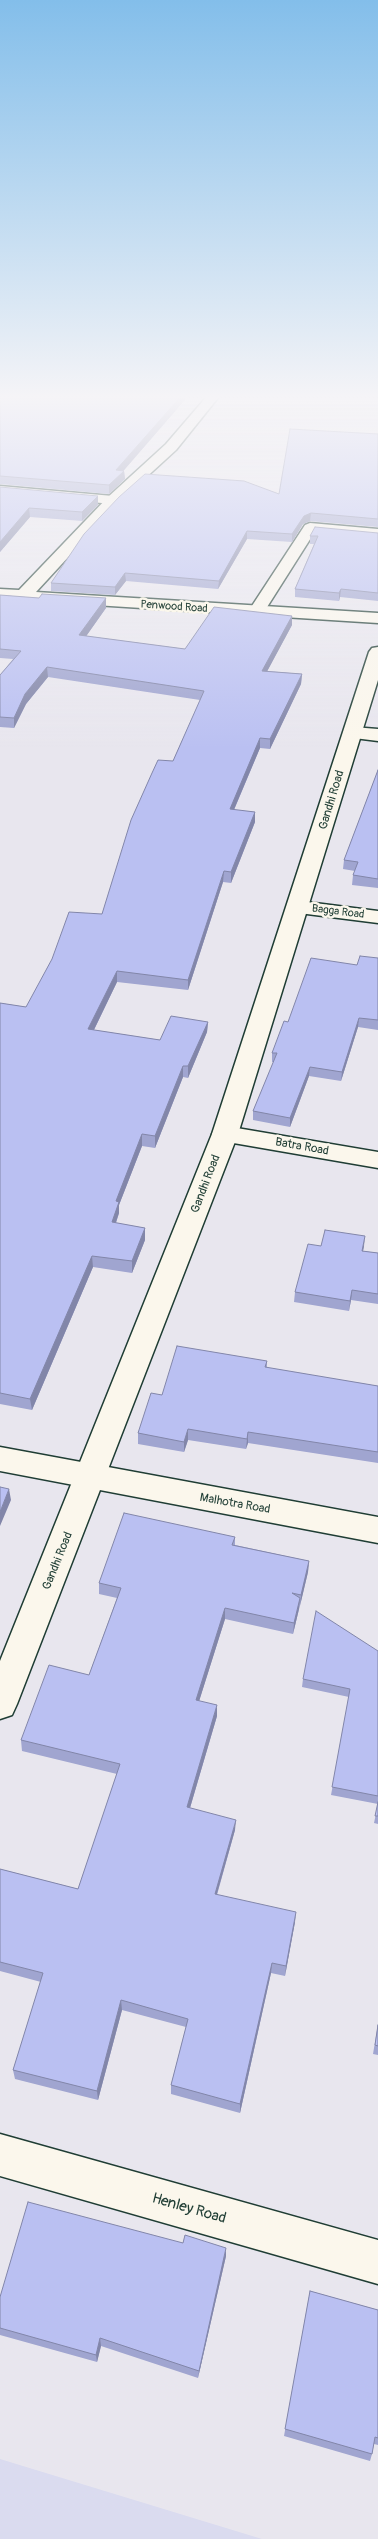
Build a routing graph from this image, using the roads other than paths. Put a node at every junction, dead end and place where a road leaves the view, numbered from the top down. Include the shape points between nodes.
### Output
1 (100, 512) edge
2 (378, 534) edge
3 (0, 594) edge
4 (23, 596) junction
5 (256, 612) junction
6 (378, 618) edge
7 (378, 652) edge
8 (366, 734) edge
9 (299, 907) junction
10 (378, 917) edge
11 (225, 1134) junction
12 (378, 1160) edge
13 (0, 1458) edge
14 (92, 1477) junction
15 (378, 1530) edge
16 (0, 1704) edge
17 (0, 2155) edge
18 (378, 2262) edge

1 - 4 street
2 - 5 street via 310,528
3 - 4 street, Penwood Road
4 - 5 street, Penwood Road
5 - 6 street, Penwood Road
7 - 8 street, Gandhi Road
8 - 9 street, Gandhi Road
9 - 10 street, Bagga Road
9 - 11 street, Gandhi Road
11 - 12 street, Batra Road
11 - 14 street, Gandhi Road
13 - 14 street, Malhotra Road
14 - 15 street, Malhotra Road
14 - 16 street, Gandhi Road
17 - 18 street, Henley Road

